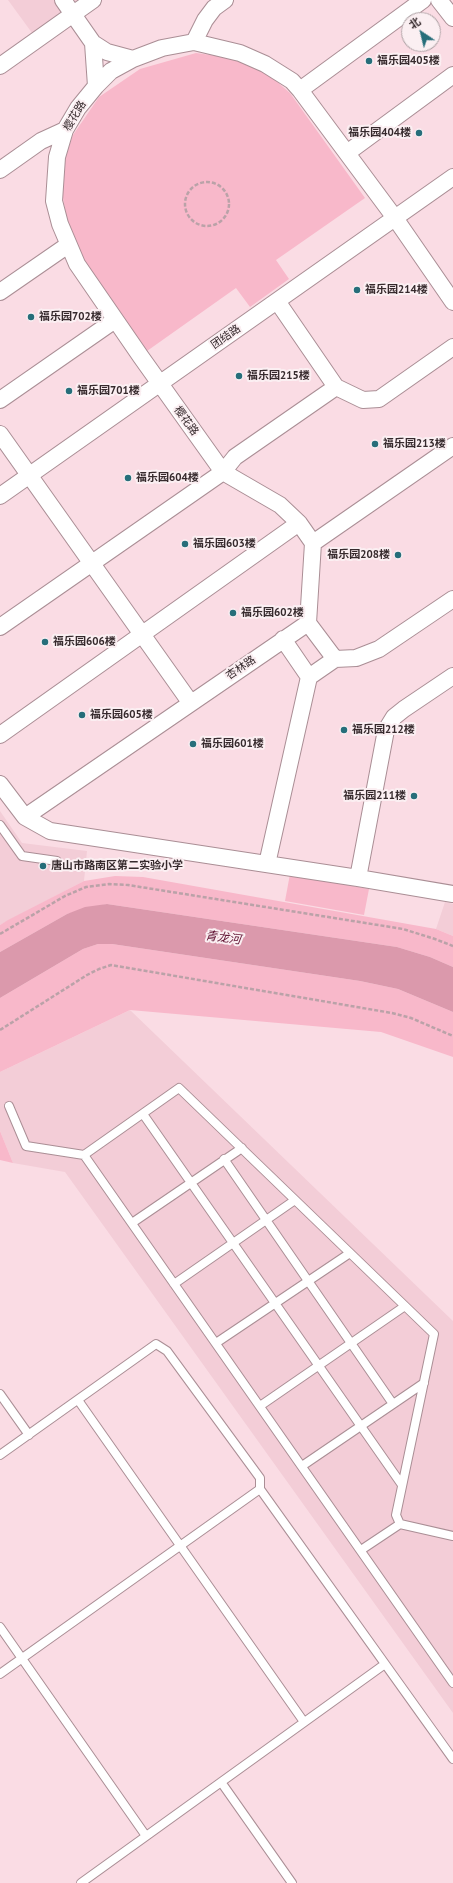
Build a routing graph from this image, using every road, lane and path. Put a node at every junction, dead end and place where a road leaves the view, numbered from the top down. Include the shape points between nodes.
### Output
1 (63, 0) edge
2 (93, 0) edge
3 (226, 0) edge
4 (422, 0) edge
5 (439, 0) edge
6 (73, 15) junction
7 (453, 18) edge
8 (194, 42) junction
9 (93, 44) junction
10 (132, 59) junction
11 (0, 66) edge
12 (453, 75) edge
13 (96, 86) junction
14 (300, 90) junction
15 (65, 130) junction
16 (347, 153) junction
17 (0, 170) edge
18 (453, 177) edge
19 (206, 182) joint
20 (395, 218) junction
21 (68, 245) junction
22 (0, 292) edge
23 (277, 301) junction
24 (453, 302) edge
25 (115, 320) junction
26 (453, 347) edge
27 (160, 384) junction
28 (336, 387) junction
29 (0, 400) edge
30 (0, 434) edge
31 (453, 446) edge
32 (223, 472) junction
33 (29, 476) junction
34 (0, 496) edge
35 (299, 523) junction
36 (313, 542) junction
37 (92, 563) junction
38 (453, 598) edge
39 (308, 622) junction
40 (0, 627) edge
41 (141, 634) junction
42 (283, 639) junction
43 (335, 659) junction
44 (453, 676) edge
45 (309, 677) junction
46 (190, 702) junction
47 (0, 735) edge
48 (0, 784) edge
49 (25, 817) junction
50 (0, 825) edge
51 (57, 861) dead end
52 (267, 864) junction
53 (358, 878) junction
54 (453, 894) edge
55 (0, 934) edge
56 (453, 946) edge
57 (0, 1030) edge
58 (453, 1036) edge
59 (9, 1106) dead end
60 (143, 1114) junction
61 (242, 1148) junction
62 (84, 1155) junction
63 (224, 1159) junction
64 (191, 1182) junction
65 (295, 1200) junction
66 (266, 1220) junction
67 (132, 1223) junction
68 (233, 1243) junction
69 (350, 1253) junction
70 (308, 1281) junction
71 (174, 1284) junction
72 (275, 1303) junction
73 (405, 1306) junction
74 (351, 1343) junction
75 (216, 1344) junction
76 (318, 1366) junction
77 (424, 1383) junction
78 (0, 1394) edge
79 (78, 1400) junction
80 (393, 1404) junction
81 (260, 1406) junction
82 (361, 1426) junction
83 (28, 1435) junction
84 (0, 1455) edge
85 (302, 1466) junction
86 (402, 1485) junction
87 (260, 1489) junction
88 (400, 1524) junction
89 (453, 1536) edge
90 (180, 1547) junction
91 (361, 1550) junction
92 (0, 1627) edge
93 (22, 1658) junction
94 (384, 1664) junction
95 (0, 1674) edge
96 (453, 1683) edge
97 (304, 1722) junction
98 (453, 1759) edge
99 (221, 1782) junction
100 (146, 1836) junction
101 (81, 1883) edge
102 (292, 1883) edge

1 - 6 street
2 - 6 street
3 - 8 street via 214,8
4 - 14 street
5 - 7 street
6 - 9 street
6 - 11 street
8 - 10 street, 樱花路 via 162,48
8 - 14 street, 樱花路 via 240,53 265,64 292,80
9 - 10 street via 107,52
9 - 13 street
10 - 13 street, 樱花路 via 111,71
12 - 16 street
13 - 15 street, 樱花路 via 78,108
14 - 16 street, 樱花路
15 - 17 street via 41,141
15 - 21 street, 樱花路 via 57,157 54,201
16 - 20 street, 樱花路
18 - 20 street, 团结路
19 - 19 path via 190,190 186,208 193,221 207,226 214,225 226,216 229,203 228,196 219,185
20 - 23 street, 团结路
20 - 24 street, 樱花路
21 - 22 street
21 - 25 street, 樱花路 via 77,264
23 - 27 street, 团结路
23 - 28 street
25 - 27 street, 樱花路
25 - 29 street
26 - 28 street via 379,400 363,400
27 - 32 street, 樱花路
27 - 33 street, 团结路
28 - 32 street via 235,457
30 - 33 street
31 - 36 street
32 - 35 street, 樱花路 via 280,505
32 - 37 street
33 - 34 street, 团结路
33 - 37 street
35 - 36 street, 樱花路
35 - 41 street
36 - 39 street
37 - 40 street
37 - 41 street
38 - 43 street via 379,649 356,658
39 - 42 street, 杏林路
39 - 43 street
41 - 46 street
41 - 47 street
42 - 45 street
42 - 46 street, 杏林路
43 - 45 street
44 - 53 street via 394,717 386,730
45 - 52 street
46 - 49 street, 杏林路
48 - 49 street
49 - 52 street via 50,831
50 - 51 lane via 22,856
52 - 53 street
53 - 54 street
55 - 56 path via 64,896 86,887 108,884 128,885 404,929
57 - 58 path via 87,975 111,965 392,1013 411,1018
59 - 62 lane via 26,1146
60 - 61 lane via 179,1088
60 - 62 lane
60 - 64 lane
61 - 63 lane
61 - 65 lane
62 - 67 lane
63 - 64 lane
63 - 66 lane
64 - 67 lane
64 - 68 lane
65 - 66 lane
65 - 69 lane
66 - 68 lane
66 - 70 lane
67 - 71 lane
68 - 71 lane
68 - 72 lane
69 - 70 lane
69 - 73 lane
70 - 72 lane
70 - 74 lane
71 - 75 lane
72 - 75 lane
72 - 76 lane
73 - 74 lane
73 - 77 lane via 434,1334
74 - 76 lane
74 - 80 lane
75 - 81 lane
76 - 81 lane
76 - 82 lane
77 - 80 lane
77 - 86 lane
78 - 83 lane
79 - 83 lane
79 - 87 lane via 156,1344 167,1351 260,1478
79 - 90 lane
80 - 82 lane
81 - 85 lane
82 - 85 lane
82 - 86 lane
83 - 84 lane
85 - 91 lane
86 - 88 lane via 396,1515
87 - 90 lane
87 - 94 lane
88 - 89 lane
88 - 91 lane
90 - 93 lane
90 - 97 lane
91 - 96 lane
92 - 93 lane
93 - 95 lane
93 - 100 lane
94 - 97 lane
94 - 98 lane
97 - 99 lane
99 - 100 lane
99 - 102 lane
100 - 101 lane

